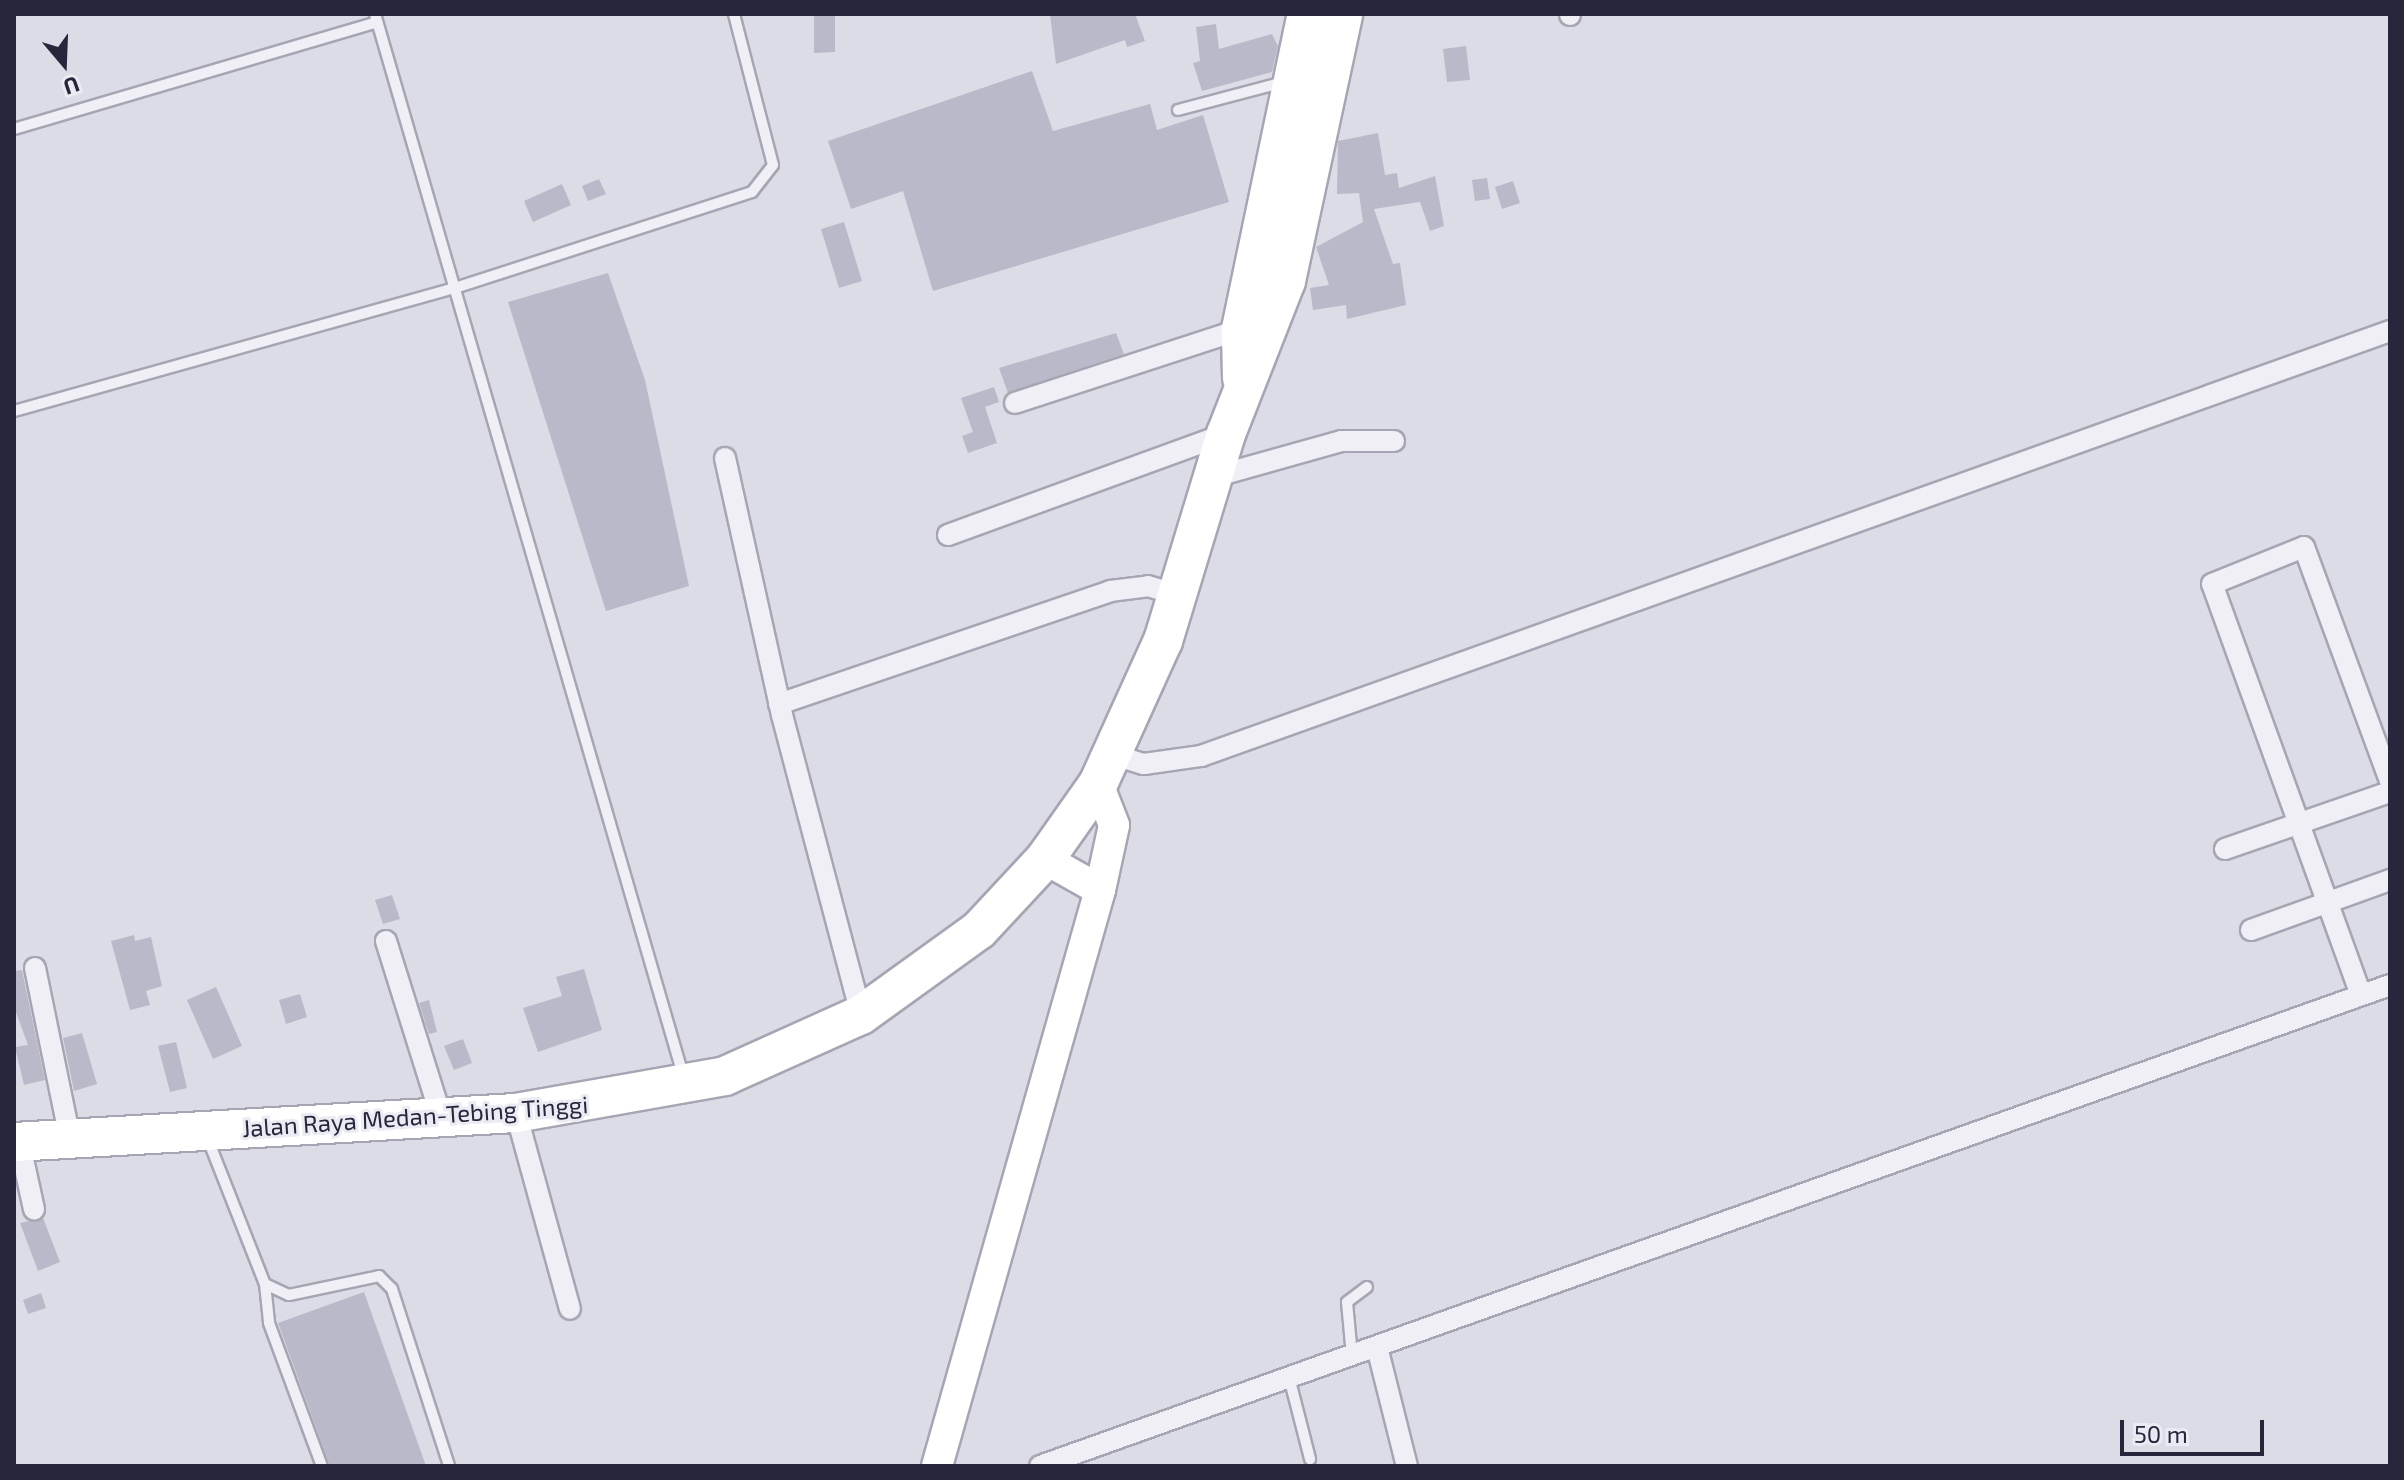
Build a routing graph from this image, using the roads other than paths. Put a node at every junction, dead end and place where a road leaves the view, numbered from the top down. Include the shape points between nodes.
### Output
1 (734, 14) edge
2 (1307, 14) edge
3 (1343, 14) edge
4 (376, 18) edge
5 (1294, 79) junction
6 (1178, 110) dead end
7 (14, 129) edge
8 (455, 288) junction
9 (1241, 329) junction
10 (2390, 331) edge
11 (1242, 389) junction
12 (1015, 403) dead end
13 (14, 411) edge
14 (1226, 434) junction
15 (1394, 441) dead end
16 (725, 458) dead end
17 (1213, 477) junction
18 (948, 535) dead end
19 (1178, 595) junction
20 (779, 704) junction
21 (1106, 769) junction
22 (2390, 781) edge
23 (2390, 792) edge
24 (2299, 824) junction
25 (2225, 849) dead end
26 (1045, 859) junction
27 (2390, 880) edge
28 (1100, 890) junction
29 (2328, 903) junction
30 (2251, 930) dead end
31 (386, 941) dead end
32 (35, 968) dead end
33 (2390, 985) edge
34 (2361, 995) junction
35 (861, 1015) junction
36 (686, 1084) junction
37 (516, 1113) junction
38 (441, 1117) junction
39 (205, 1131) junction
40 (70, 1138) junction
41 (17, 1142) edge
42 (34, 1209) dead end
43 (265, 1284) junction
44 (1367, 1287) dead end
45 (570, 1309) dead end
46 (1377, 1347) junction
47 (1352, 1356) junction
48 (1289, 1377) junction
49 (1310, 1459) dead end
50 (322, 1466) edge
51 (449, 1466) edge
52 (937, 1466) edge
53 (1040, 1466) edge
54 (1407, 1466) edge

1 - 8 lane via 769,139 767,179 752,192
2 - 5 highway, Jalan Raya Medan-Tebing Tinggi
3 - 11 highway, Jalan Raya Medan-Tebing Tinggi via 1286,281
4 - 7 lane
4 - 8 lane
5 - 6 lane
5 - 9 highway, Jalan Raya Medan-Tebing Tinggi
8 - 13 lane
8 - 36 lane
9 - 11 highway, Jalan Raya Medan-Tebing Tinggi
9 - 12 street
10 - 21 street via 1201,756
11 - 14 highway, Jalan Raya Medan-Tebing Tinggi
14 - 17 highway, Jalan Raya Medan-Tebing Tinggi
14 - 18 street
15 - 17 street via 1341,441
16 - 20 street
17 - 19 highway, Jalan Raya Medan-Tebing Tinggi
19 - 20 street via 1148,586 1110,591
19 - 21 highway, Jalan Raya Medan-Tebing Tinggi
20 - 35 street
21 - 26 highway, Jalan Raya Medan-Tebing Tinggi
21 - 28 street via 1114,825
22 - 24 street via 2304,547 2212,584
23 - 24 street
24 - 25 street
24 - 29 street
26 - 28 street
26 - 35 highway, Jalan Raya Medan-Tebing Tinggi via 979,930
27 - 29 street
28 - 52 street
29 - 30 street
29 - 34 street
31 - 38 street
32 - 40 street
33 - 34 street
34 - 46 street
35 - 36 highway, Jalan Raya Medan-Tebing Tinggi via 759,1065
36 - 37 highway, Jalan Raya Medan-Tebing Tinggi
37 - 38 highway, Jalan Raya Medan-Tebing Tinggi
37 - 45 street
38 - 39 highway, Jalan Raya Medan-Tebing Tinggi
39 - 40 highway, Jalan Raya Medan-Tebing Tinggi
39 - 43 lane
40 - 41 highway, Jalan Raya Medan-Tebing Tinggi
41 - 42 street
43 - 50 lane via 269,1323
43 - 51 lane via 289,1295 370,1277 386,1281
44 - 47 lane via 1347,1302
46 - 47 street
46 - 54 street
47 - 48 street
48 - 49 lane
48 - 53 street

